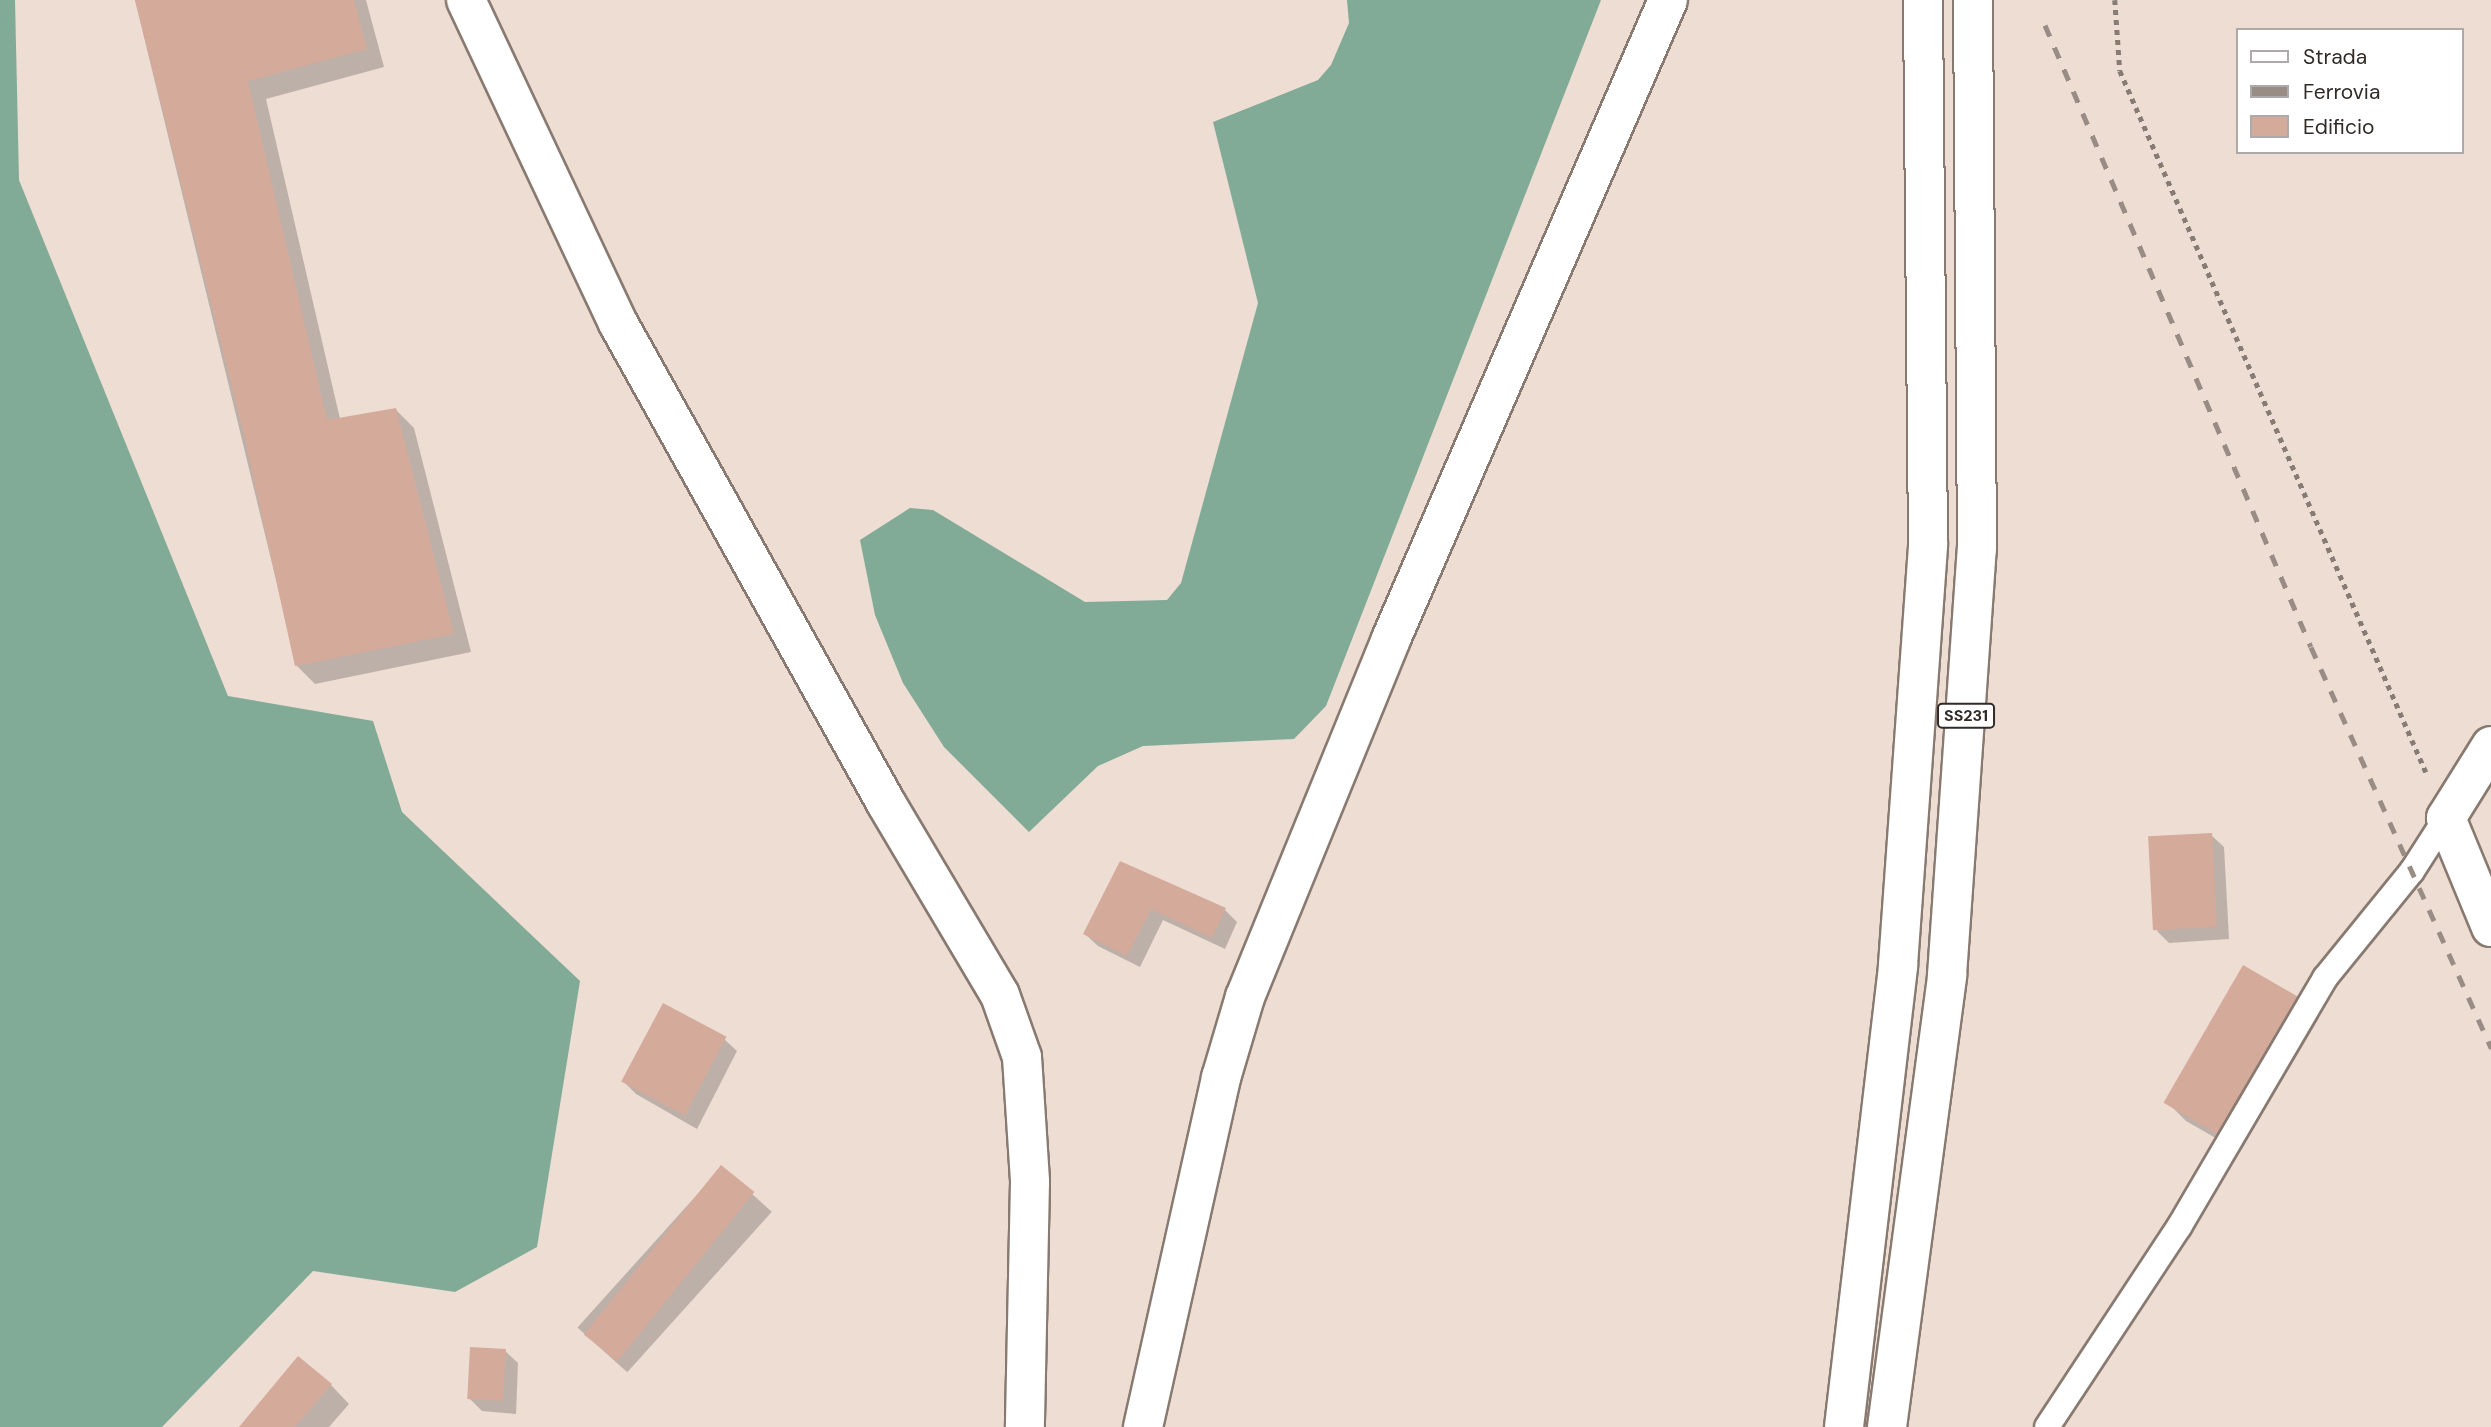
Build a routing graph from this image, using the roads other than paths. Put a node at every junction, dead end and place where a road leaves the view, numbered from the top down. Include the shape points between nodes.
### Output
1 (466, 0) edge
2 (1668, 0) edge
3 (1923, 0) edge
4 (1973, 0) edge
5 (2491, 746) edge
6 (2446, 818) junction
7 (2491, 927) edge
8 (1025, 1427) edge
9 (1143, 1427) edge
10 (1844, 1427) edge
11 (1887, 1427) edge
12 (2047, 1427) edge

1 - 8 main road via 618,323 886,803 1000,995 1022,1057 1030,1182
2 - 9 main road via 1391,639 1245,998 1221,1078
3 - 10 main road, SS231 via 1928,545 1898,965
4 - 11 main road, SS231 via 1977,550 1947,975
5 - 6 main road
6 - 7 main road
6 - 12 lane via 2412,871 2325,978 2179,1227

